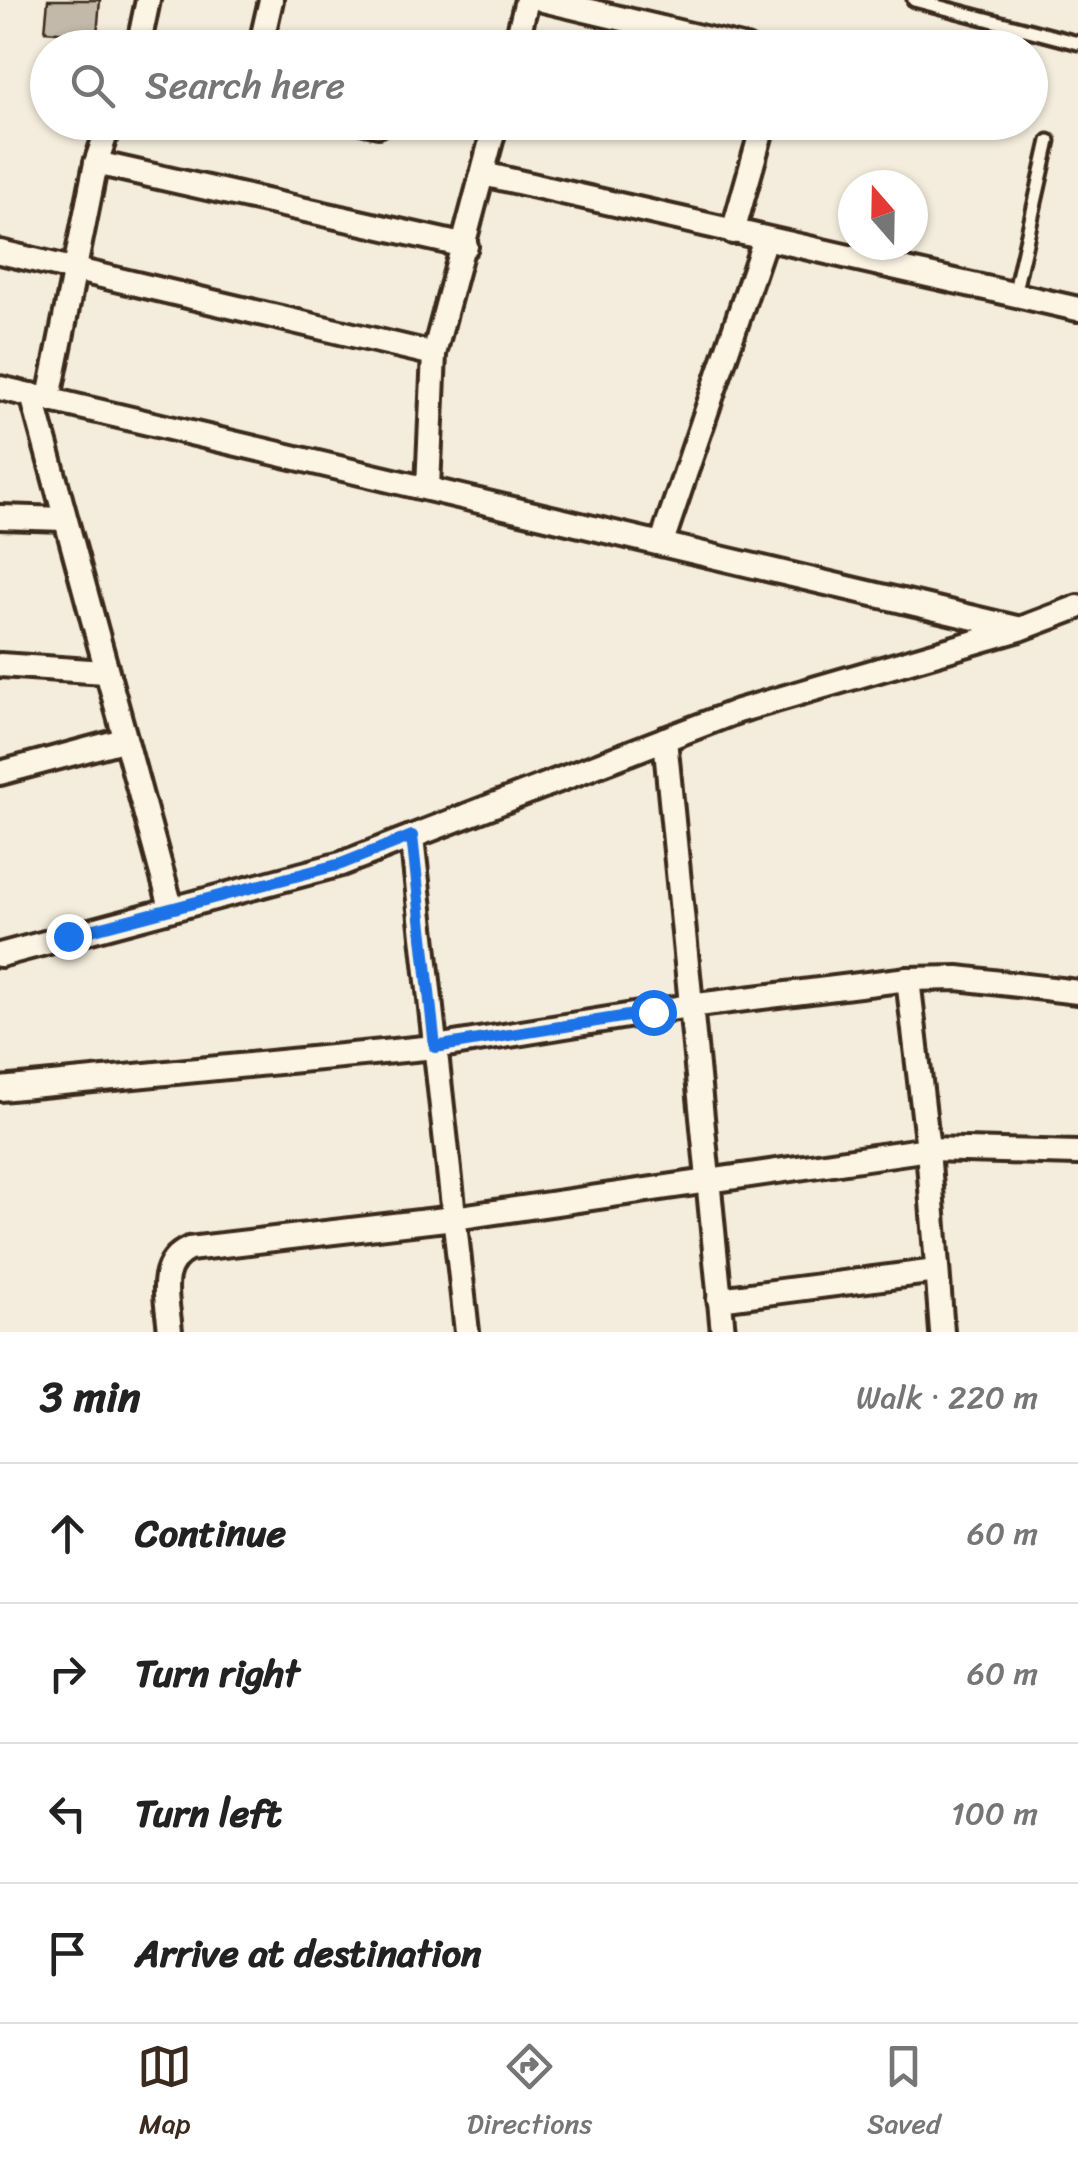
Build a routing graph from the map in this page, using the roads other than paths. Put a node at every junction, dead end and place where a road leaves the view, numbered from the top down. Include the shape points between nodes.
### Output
1 (148, 0) edge
2 (271, 0) edge
3 (527, 0) edge
4 (543, 0) edge
5 (914, 0) edge
6 (142, 30) edge
7 (264, 30) edge
8 (520, 30) edge
9 (670, 30) edge
10 (1028, 30) edge
11 (1048, 35) edge
12 (1078, 43) edge
13 (104, 140) edge
14 (492, 140) edge
15 (759, 140) edge
16 (1049, 141) dead end
17 (96, 164) junction
18 (483, 174) junction
19 (734, 232) junction
20 (765, 239) junction
21 (466, 246) junction
22 (0, 252) edge
23 (74, 268) junction
24 (1014, 295) junction
25 (1078, 309) edge
26 (434, 354) junction
27 (0, 388) edge
28 (41, 396) junction
29 (428, 488) junction
30 (0, 518) edge
31 (65, 519) junction
32 (662, 542) junction
33 (1078, 607) edge
34 (1020, 629) junction
35 (0, 665) edge
36 (106, 672) junction
37 (124, 740) junction
38 (665, 740) junction
39 (0, 774) edge
40 (412, 836) junction
41 (171, 907) junction
42 (0, 955) edge
43 (908, 979) junction
44 (1078, 992) edge
45 (689, 1006) junction
46 (435, 1047) junction
47 (0, 1089) edge
48 (928, 1148) junction
49 (1078, 1153) edge
50 (708, 1179) junction
51 (454, 1218) junction
52 (936, 1271) junction
53 (719, 1299) junction
54 (170, 1332) edge
55 (467, 1332) edge
56 (722, 1332) edge
57 (942, 1332) edge

1 - 6 street
2 - 7 street
3 - 8 street
4 - 9 street
5 - 10 lane
11 - 12 lane
13 - 17 street
14 - 18 street
15 - 19 street
16 - 24 lane
17 - 21 street
17 - 23 street
18 - 19 street
18 - 21 street
19 - 20 street
20 - 24 street
20 - 32 street
21 - 26 street
22 - 23 street
23 - 26 street
23 - 28 street
24 - 25 street
26 - 29 street
27 - 28 street
28 - 29 street
28 - 31 street
29 - 32 street
30 - 31 street
31 - 36 street
32 - 34 street
33 - 34 street
34 - 38 street via 738,711
35 - 36 street
36 - 37 street
37 - 39 street
37 - 41 street
38 - 40 street
38 - 45 street
40 - 41 street via 341,864
40 - 46 street
41 - 42 street
43 - 44 street
43 - 45 street
43 - 48 street
45 - 46 street
45 - 50 street
46 - 47 street
46 - 51 street
48 - 49 street
48 - 50 street
48 - 52 street
50 - 51 street
50 - 53 street
51 - 54 street via 188,1248 167,1266
51 - 55 street
52 - 53 street
52 - 57 street
53 - 56 street

